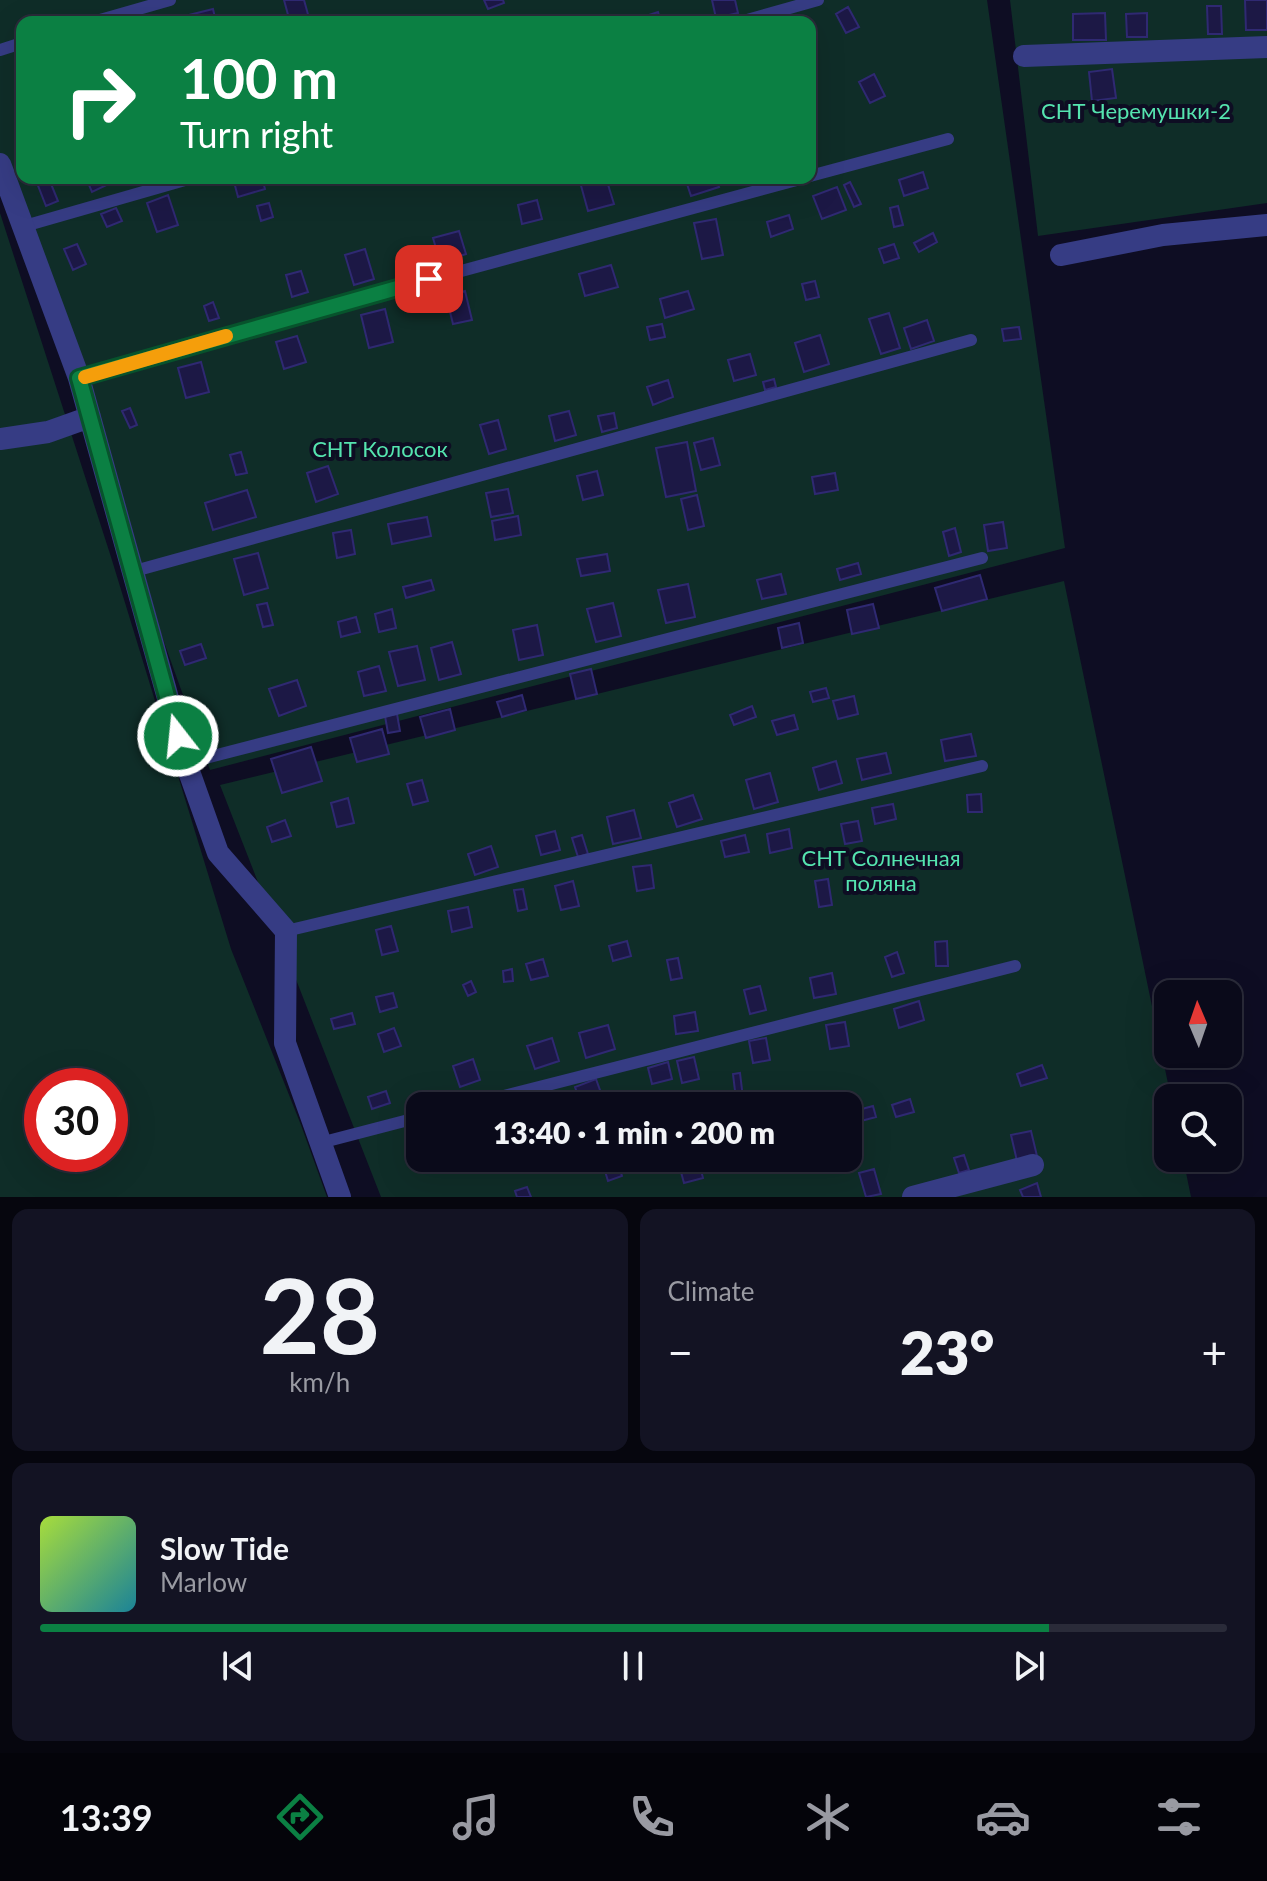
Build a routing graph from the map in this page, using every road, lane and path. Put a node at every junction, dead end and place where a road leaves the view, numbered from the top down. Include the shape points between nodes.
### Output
1 (170, 0) edge
2 (818, 0) edge
3 (114, 16) edge
4 (761, 16) edge
5 (1267, 47) edge
6 (1024, 56) dead end
7 (948, 139) dead end
8 (0, 164) edge
9 (816, 174) edge
10 (171, 184) edge
11 (782, 184) edge
12 (1267, 225) edge
13 (21, 227) junction
14 (1061, 255) dead end
15 (971, 340) dead end
16 (79, 378) junction
17 (90, 417) junction
18 (0, 439) edge
19 (982, 558) dead end
20 (131, 572) junction
21 (186, 763) junction
22 (982, 766) dead end
23 (286, 931) junction
24 (1015, 966) dead end
25 (520, 1092) edge
26 (406, 1121) edge
27 (320, 1143) junction
28 (1033, 1165) dead end
29 (340, 1197) edge
30 (913, 1197) edge

1 - 3 lane
2 - 4 lane
5 - 6 street
7 - 9 lane
8 - 13 street
10 - 13 lane
11 - 16 lane
12 - 14 street via 1163,235
13 - 16 street
15 - 20 lane
16 - 17 street
17 - 18 street via 48,432
17 - 20 street
19 - 21 lane
20 - 21 street
21 - 23 street via 218,853
22 - 23 lane
23 - 27 street via 285,1043
24 - 25 lane
26 - 27 lane
27 - 29 street
28 - 30 street

